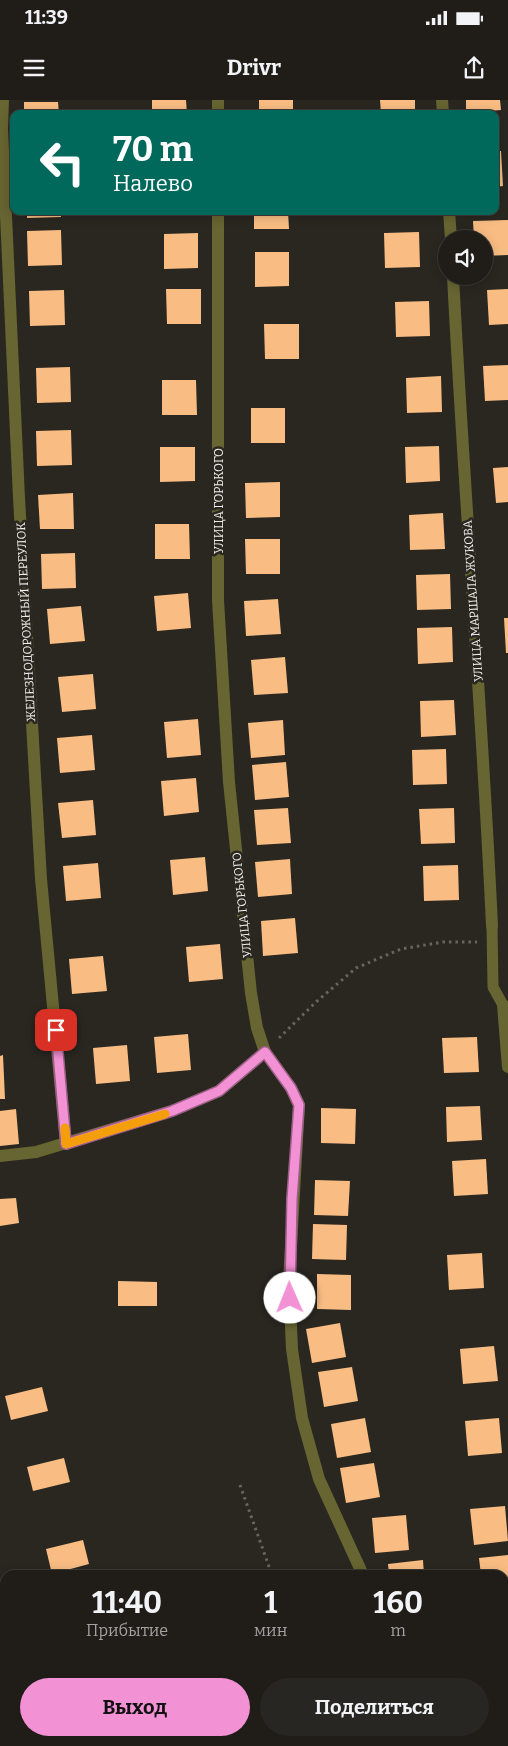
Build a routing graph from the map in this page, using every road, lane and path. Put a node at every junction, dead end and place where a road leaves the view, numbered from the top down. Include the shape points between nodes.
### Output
1 (3, 100) edge
2 (218, 215) edge
3 (449, 215) edge
4 (450, 230) edge
5 (453, 285) edge
6 (492, 926) joint
7 (492, 942) junction
8 (504, 1005) joint
9 (265, 1052) junction
10 (508, 1067) edge
11 (66, 1144) junction
12 (0, 1156) edge
13 (240, 1485) dead end
14 (270, 1570) edge
15 (361, 1570) edge

1 - 11 street, ЖЕЛЕЗНОДОРОЖНЫЙ ПЕРЕУЛОК via 19,498 41,879
2 - 9 street, УЛИЦА ГОРЬКОГО via 219,610 229,782 251,993
3 - 4 street
5 - 6 street, УЛИЦА МАРШАЛА ЖУКОВА
6 - 7 lane
7 - 8 lane via 493,987
7 - 9 path via 443,942 401,949 356,968
8 - 10 street
9 - 11 street via 219,1091 172,1111
9 - 15 street, УЛИЦА ГОРЬКОГО via 299,1105 289,1281 292,1349 302,1418 319,1479
11 - 12 street via 36,1152
13 - 14 path

